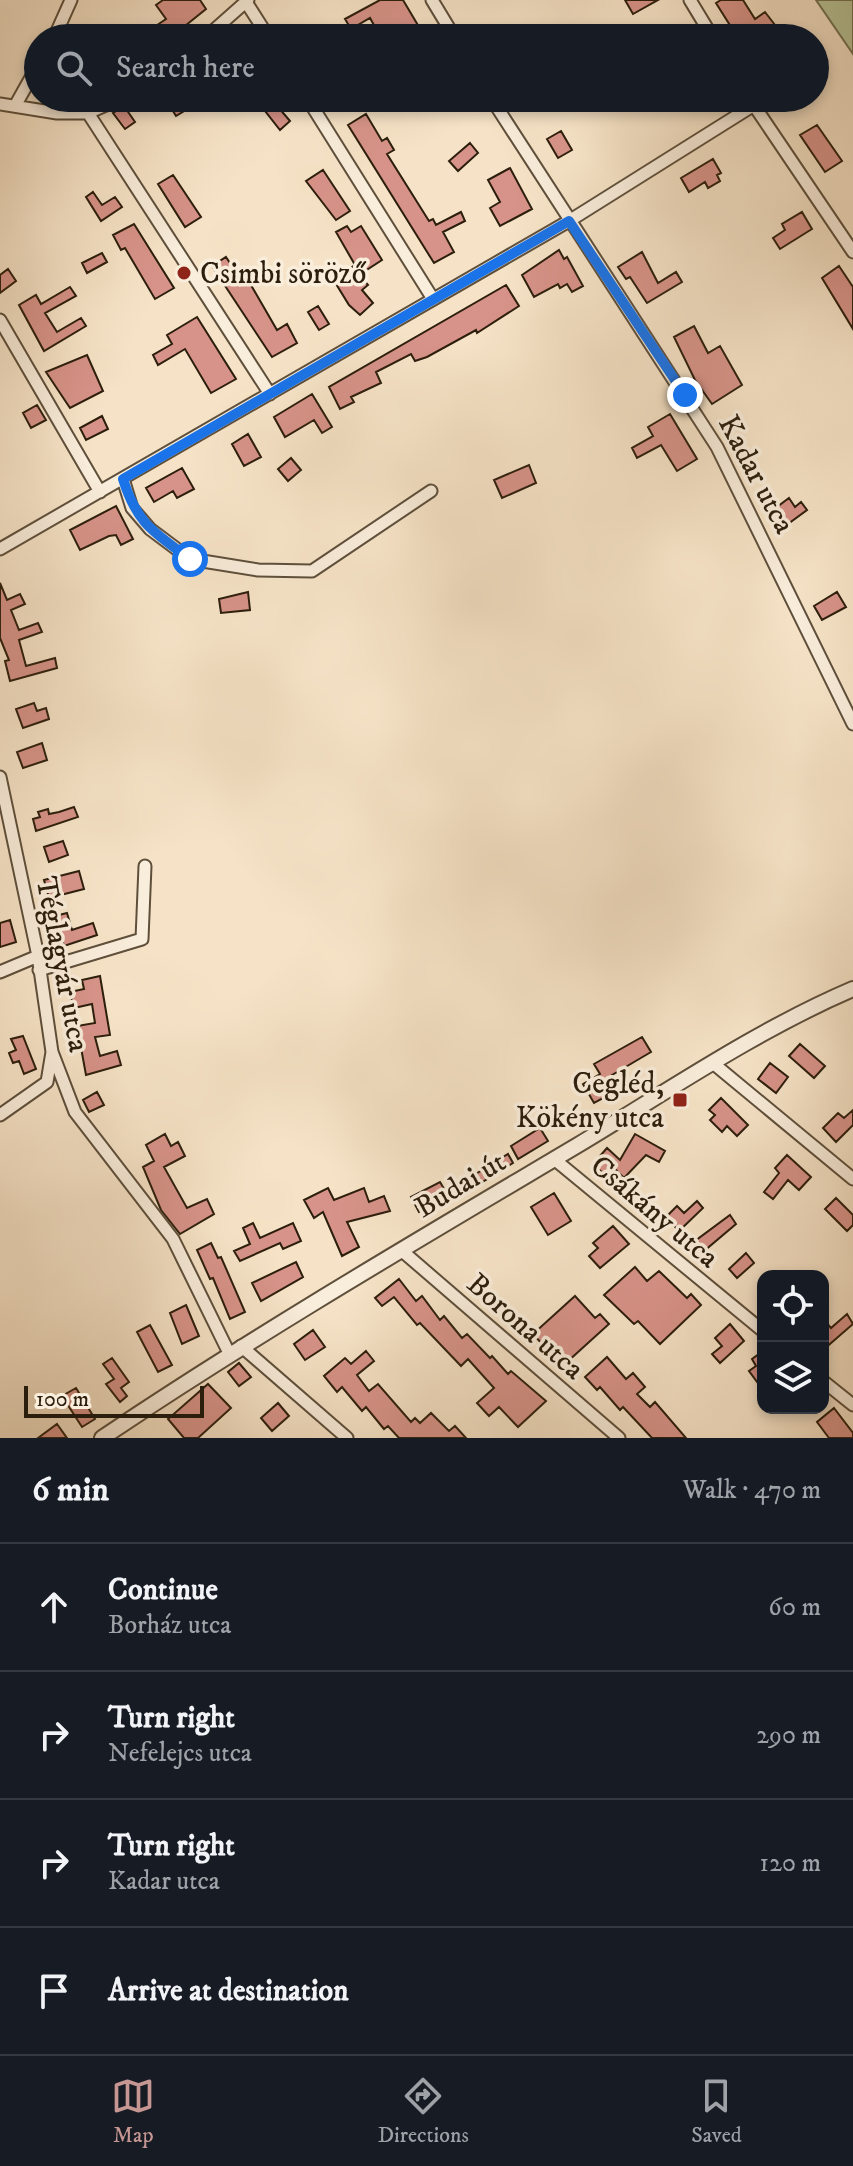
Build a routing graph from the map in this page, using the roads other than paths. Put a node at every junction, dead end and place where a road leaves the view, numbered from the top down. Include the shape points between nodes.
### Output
1 (71, 0) edge
2 (432, 0) edge
3 (690, 0) edge
4 (247, 1) edge
5 (60, 24) edge
6 (221, 24) edge
7 (261, 24) edge
8 (447, 24) edge
9 (705, 24) edge
10 (24, 90) edge
11 (0, 104) edge
12 (15, 106) junction
13 (24, 108) edge
14 (51, 112) edge
15 (316, 112) edge
16 (500, 112) edge
17 (736, 112) edge
18 (758, 112) edge
19 (88, 113) joint
20 (569, 221) junction
21 (853, 252) edge
22 (433, 299) junction
23 (0, 320) edge
24 (270, 394) junction
25 (123, 479) junction
26 (431, 491) dead end
27 (100, 492) junction
28 (0, 549) edge
29 (853, 724) edge
30 (0, 777) edge
31 (2, 799) edge
32 (145, 866) dead end
33 (38, 956) junction
34 (39, 970) junction
35 (0, 972) edge
36 (853, 989) edge
37 (52, 1052) junction
38 (714, 1064) junction
39 (0, 1115) edge
40 (554, 1159) junction
41 (853, 1179) edge
42 (401, 1250) junction
43 (757, 1326) edge
44 (235, 1349) junction
45 (829, 1386) edge
46 (853, 1405) edge
47 (102, 1438) edge
48 (347, 1438) edge
49 (619, 1438) edge

1 - 5 street
2 - 8 street
3 - 9 street
4 - 6 street
4 - 7 street
10 - 12 street
11 - 12 street
12 - 13 street
14 - 19 street
15 - 22 street
16 - 20 street, Kadar utca
17 - 20 street
18 - 21 street
19 - 24 street
20 - 22 street
20 - 29 street, Kadar utca via 717,447
22 - 24 street
23 - 27 street
24 - 25 street
25 - 26 street via 132,508 190,559 258,570 312,571
25 - 27 street
27 - 28 street
30 - 31 street, Téglagyár utca
31 - 33 street, Téglagyár utca
32 - 34 street via 142,939
33 - 34 street, Téglagyár utca
33 - 35 street
34 - 37 street, Téglagyár utca
36 - 38 street, Budai út
37 - 39 street via 47,1082
37 - 44 street, Téglagyár utca via 75,1112 173,1239
38 - 40 street, Budai út
38 - 41 street
40 - 42 street, Budai út
40 - 43 street, Csákány utca
42 - 44 street, Budai út
42 - 49 street, Borona utca
44 - 47 street, Budai út
44 - 48 street
45 - 46 street

